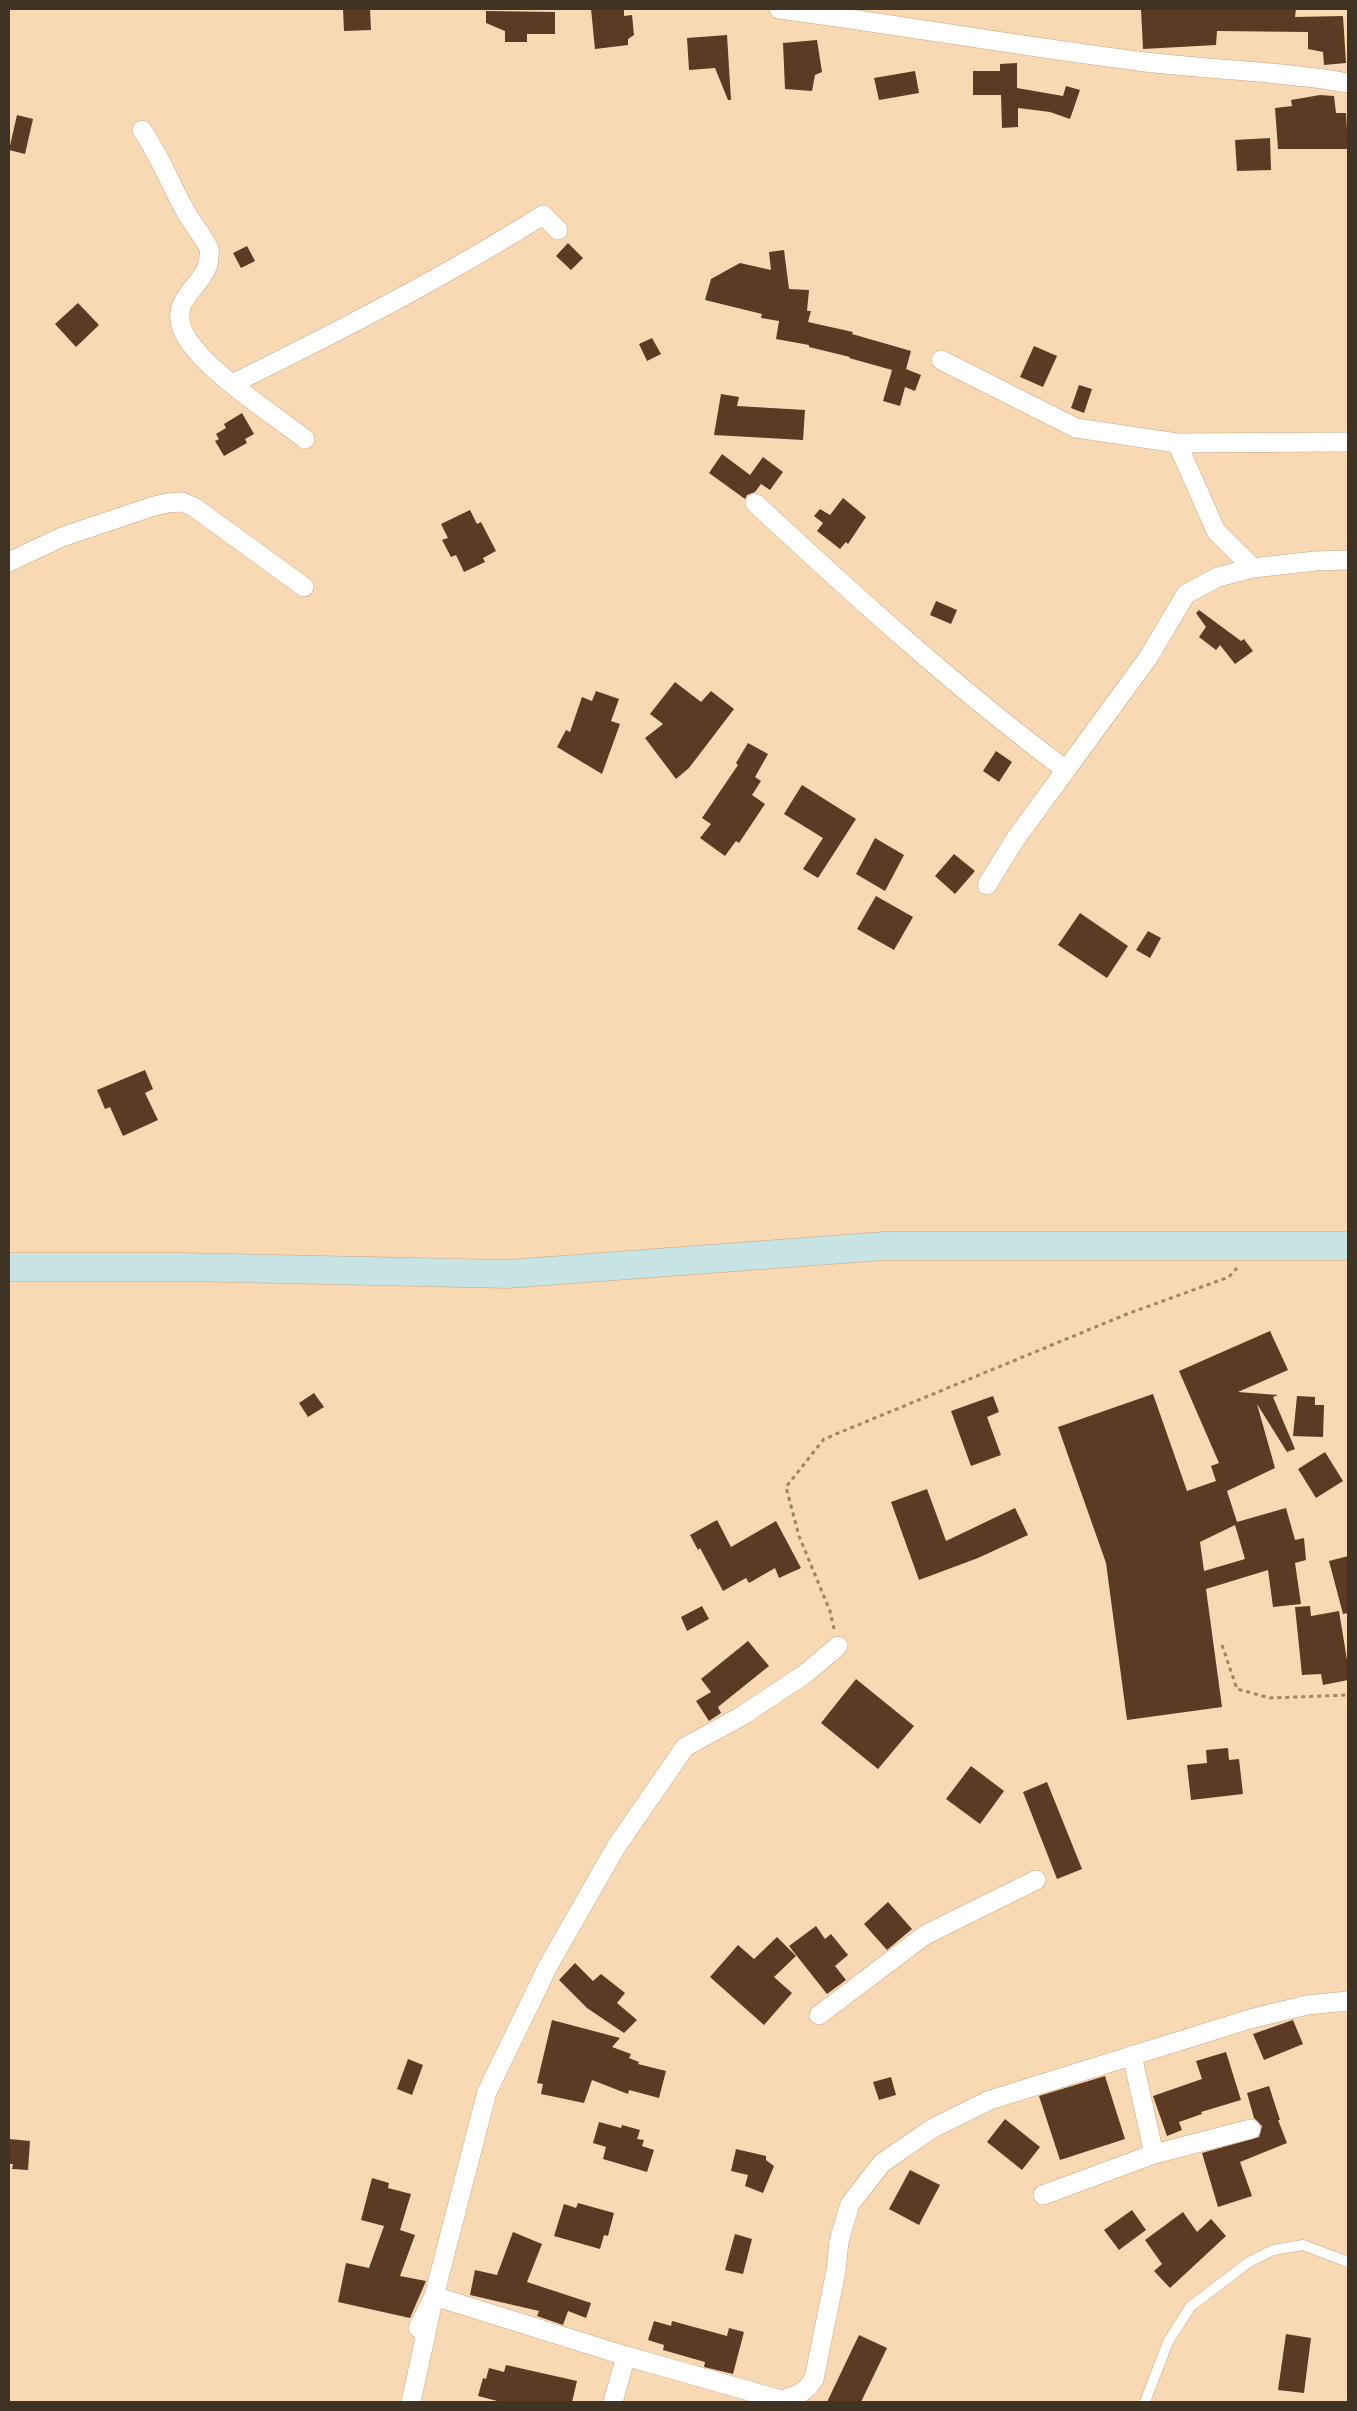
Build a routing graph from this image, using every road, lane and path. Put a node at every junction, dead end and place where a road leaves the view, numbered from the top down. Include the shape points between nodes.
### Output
1 (779, 9) edge
2 (1348, 82) edge
3 (142, 130) dead end
4 (558, 230) dead end
5 (941, 360) dead end
6 (234, 384) junction
7 (305, 439) dead end
8 (1348, 442) edge
9 (1177, 443) junction
10 (755, 503) dead end
11 (1348, 560) edge
12 (9, 562) edge
13 (1253, 568) junction
14 (304, 587) dead end
15 (1066, 770) junction
16 (987, 885) dead end
17 (1260, 1245) junction
18 (1348, 1246) edge
19 (9, 1267) edge
20 (1222, 1645) dead end
21 (838, 1646) joint
22 (1348, 1695) edge
23 (1036, 1880) dead end
24 (1348, 2001) edge
25 (819, 2015) dead end
26 (1132, 2055) junction
27 (1251, 2128) dead end
28 (1154, 2154) junction
29 (1043, 2195) dead end
30 (1348, 2262) edge
31 (434, 2296) junction
32 (418, 2328) dead end
33 (626, 2356) junction
34 (411, 2402) edge
35 (613, 2402) edge
36 (1145, 2402) edge

1 - 2 street via 1147,62
3 - 6 street via 209,248 205,271 187,294 178,313 183,330 194,349
4 - 6 street via 543,215 407,295
5 - 9 street via 1076,428
6 - 7 street
8 - 9 street
9 - 13 street via 1216,531
10 - 15 street via 895,631
11 - 13 street
12 - 14 street via 62,536 167,502 182,502 194,507
13 - 15 street via 1218,577 1186,594 1148,658
15 - 16 street via 1016,838
17 - 18 street
17 - 19 street via 884,1246 508,1274
17 - 21 path via 1229,1277 1126,1314 824,1439 786,1487 799,1536 830,1611
20 - 22 path via 1237,1690 1270,1698
21 - 31 street via 805,1674 740,1717 685,1747 616,1847 548,1966 487,2092
23 - 25 street via 925,1936
24 - 26 street via 1307,2005
26 - 28 street
26 - 33 street via 990,2100 933,2128 882,2163 850,2204 839,2241 814,2379 808,2390 798,2396 781,2400
27 - 28 street
28 - 29 street
30 - 36 lane via 1303,2245 1273,2250 1249,2262 1190,2307 1168,2342
31 - 32 street
31 - 33 street
31 - 34 street
33 - 35 street

